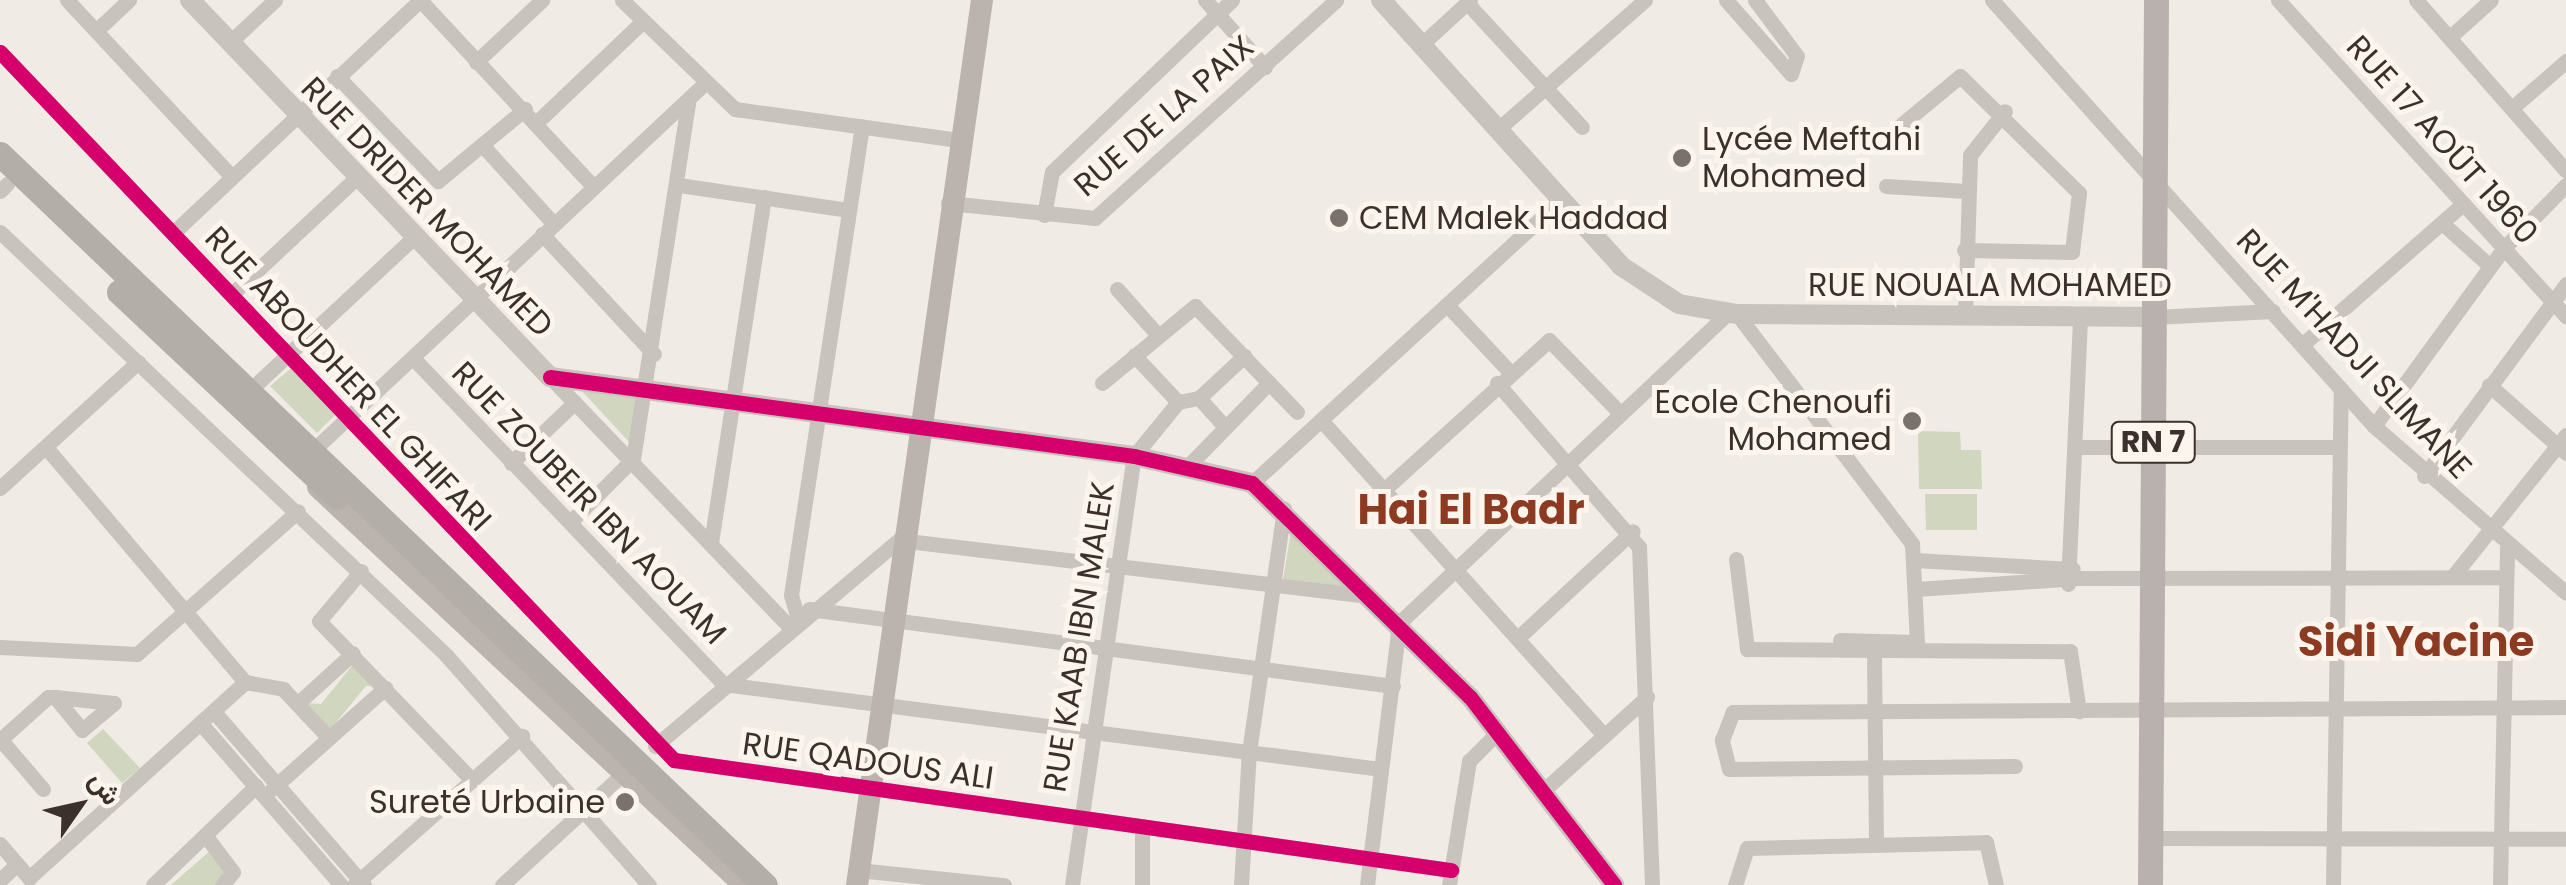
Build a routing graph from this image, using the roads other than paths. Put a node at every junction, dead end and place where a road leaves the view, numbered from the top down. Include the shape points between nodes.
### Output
1 (67, 0) edge
2 (130, 0) edge
3 (190, 0) edge
4 (275, 0) edge
5 (420, 0) edge
6 (542, 0) edge
7 (622, 0) edge
8 (982, 0) edge
9 (1205, 0) edge
10 (1232, 0) edge
11 (1336, 0) edge
12 (1381, 0) edge
13 (1645, 0) edge
14 (1726, 0) edge
15 (1755, 0) edge
16 (1992, 0) edge
17 (2156, 0) edge
18 (2278, 0) edge
19 (2416, 0) edge
20 (2491, 0) edge
21 (1469, 2) edge
22 (1218, 14) junction
23 (642, 22) junction
24 (97, 30) junction
25 (2450, 37) junction
26 (229, 43) junction
27 (1422, 44) junction
28 (0, 52) edge
29 (2566, 61) edge
30 (476, 62) junction
31 (1265, 67) junction
32 (337, 76) junction
33 (702, 85) junction
34 (1545, 87) junction
35 (688, 102) junction
36 (2512, 108) junction
37 (524, 109) junction
38 (2005, 111) junction
39 (295, 114) junction
40 (537, 122) junction
41 (1902, 124) dead end
42 (862, 126) junction
43 (1582, 127) dead end
44 (1498, 130) junction
45 (957, 140) junction
46 (484, 148) junction
47 (0, 154) edge
48 (2566, 171) edge
49 (232, 177) junction
50 (355, 179) junction
51 (2155, 182) junction
52 (2, 184) edge
53 (2566, 185) edge
54 (593, 186) junction
55 (679, 186) junction
56 (1886, 186) dead end
57 (1966, 191) junction
58 (764, 197) junction
59 (1561, 200) junction
60 (948, 203) junction
61 (2463, 204) junction
62 (849, 210) junction
63 (1044, 215) junction
64 (2442, 223) junction
65 (548, 228) junction
66 (0, 232) edge
67 (173, 233) junction
68 (413, 238) junction
69 (2503, 249) junction
70 (1964, 250) junction
71 (2490, 266) junction
72 (2566, 284) edge
73 (1117, 289) dead end
74 (232, 294) junction
75 (2551, 300) junction
76 (472, 302) junction
77 (1447, 305) junction
78 (2274, 310) junction
79 (1733, 314) junction
80 (1965, 316) junction
81 (2080, 316) junction
82 (2566, 316) edge
83 (2154, 318) junction
84 (1158, 334) junction
85 (2303, 344) junction
86 (654, 354) junction
87 (1134, 354) junction
88 (1244, 356) junction
89 (290, 358) junction
90 (414, 358) junction
91 (138, 362) junction
92 (1503, 377) junction
93 (550, 378) junction
94 (1102, 383) dead end
95 (1268, 383) junction
96 (2489, 385) junction
97 (648, 389) junction
98 (2341, 389) junction
99 (249, 391) junction
100 (1198, 398) junction
101 (575, 402) junction
102 (1178, 402) junction
103 (734, 404) junction
104 (1296, 412) dead end
105 (819, 414) junction
106 (1620, 414) junction
107 (1320, 420) junction
108 (347, 421) junction
109 (1223, 425) junction
110 (915, 426) junction
111 (2374, 426) junction
112 (2563, 445) edge
113 (46, 447) junction
114 (2078, 447) junction
115 (2152, 447) junction
116 (2336, 448) junction
117 (1134, 456) junction
118 (633, 460) junction
119 (308, 461) junction
120 (1568, 462) junction
121 (511, 463) junction
122 (1186, 468) junction
123 (2424, 476) junction
124 (1252, 483) junction
125 (0, 488) edge
126 (1386, 488) junction
127 (1284, 508) junction
128 (298, 511) junction
129 (570, 522) junction
130 (360, 528) junction
131 (1632, 531) junction
132 (2490, 532) junction
133 (899, 540) junction
134 (711, 542) junction
135 (2508, 546) junction
136 (338, 550) junction
137 (1736, 559) dead end
138 (1921, 560) junction
139 (1458, 566) junction
140 (1118, 567) junction
141 (361, 571) junction
142 (2072, 576) junction
143 (2453, 576) junction
144 (2506, 577) junction
145 (2153, 578) junction
146 (2336, 581) junction
147 (1943, 583) junction
148 (1274, 587) junction
149 (1918, 589) junction
150 (2566, 593) edge
151 (1369, 596) junction
152 (185, 613) junction
153 (799, 618) junction
154 (890, 621) junction
155 (1399, 623) junction
156 (1522, 634) junction
157 (1840, 640) dead end
158 (0, 647) edge
159 (1105, 648) junction
160 (352, 653) junction
161 (1874, 654) junction
162 (1261, 670) junction
163 (245, 682) junction
164 (723, 684) junction
165 (1393, 686) junction
166 (385, 688) junction
167 (55, 697) dead end
168 (1647, 697) junction
169 (298, 703) junction
170 (878, 706) junction
171 (2566, 707) edge
172 (2333, 708) junction
173 (2151, 709) junction
174 (2504, 709) junction
175 (2079, 711) junction
176 (214, 713) junction
177 (1876, 713) junction
178 (202, 725) junction
179 (1498, 732) junction
180 (1092, 733) junction
181 (1604, 735) junction
182 (522, 736) junction
183 (328, 738) junction
184 (0, 740) edge
185 (655, 746) junction
186 (1249, 752) junction
187 (2014, 766) dead end
188 (1380, 769) junction
189 (1877, 769) junction
190 (625, 772) junction
191 (472, 780) junction
192 (866, 788) junction
193 (43, 789) dead end
194 (266, 789) junction
195 (1544, 790) junction
196 (584, 810) junction
197 (1079, 818) junction
198 (1142, 826) junction
199 (205, 835) junction
200 (1241, 836) junction
201 (1876, 836) dead end
202 (2151, 838) junction
203 (2501, 839) junction
204 (2566, 839) edge
205 (2334, 840) junction
206 (0, 844) edge
207 (1370, 855) junction
208 (18, 864) junction
209 (858, 877) edge
210 (1450, 878) edge
211 (0, 880) edge
212 (922, 880) edge
213 (359, 883) edge
214 (154, 885) edge
215 (222, 885) edge
216 (340, 885) edge
217 (502, 885) edge
218 (649, 885) edge
219 (744, 885) edge
220 (752, 885) edge
221 (765, 885) edge
222 (774, 885) edge
223 (1003, 885) edge
224 (1072, 885) edge
225 (1142, 885) edge
226 (1241, 885) edge
227 (1367, 885) edge
228 (1614, 885) edge
229 (1652, 885) edge
230 (1735, 885) edge
231 (1996, 885) edge
232 (2150, 885) edge
233 (2333, 885) edge
234 (2500, 885) edge

1 - 24 street
2 - 24 street
3 - 26 street, RUE DRIDER MOHAMED
4 - 26 street
5 - 30 street
5 - 32 street
6 - 30 street
7 - 23 street
8 - 45 main road
9 - 22 street
10 - 22 street
11 - 31 street, RUE DE LA PAIX
12 - 27 street
13 - 34 street
14 - 15 street via 1790,74 1797,56
16 - 51 street, RUE M'HADJI SLIMANE
17 - 51 main road, RN 7
18 - 61 street, RUE 17 AOÛT 1960
19 - 25 street
20 - 25 street
21 - 27 street
21 - 34 street
22 - 31 street
22 - 63 street via 1052,172
23 - 33 street
23 - 40 street
24 - 49 street
25 - 36 street
26 - 39 street, RUE DRIDER MOHAMED
27 - 44 street
28 - 67 street, RUE ABOUDHER EL GHIFARI
29 - 36 street
30 - 37 street
31 - 63 street, RUE DE LA PAIX via 1102,214
32 - 39 street
32 - 46 street via 435,180
33 - 35 street
33 - 42 street via 735,109
34 - 43 street
34 - 44 street
35 - 54 street
35 - 55 street
36 - 48 street
37 - 40 street
37 - 46 street
38 - 41 street via 1954,76
38 - 57 street via 1972,150
38 - 70 street via 2078,192 2075,249
39 - 49 street
39 - 50 street, RUE DRIDER MOHAMED
40 - 54 street
42 - 45 street
42 - 62 street
44 - 59 street
45 - 60 main road
46 - 65 street
47 - 99 highway
49 - 67 street
50 - 68 street, RUE DRIDER MOHAMED
50 - 74 street
51 - 78 street, RUE M'HADJI SLIMANE
51 - 83 main road, RN 7
52 - 119 highway
53 - 69 street
54 - 65 street
55 - 58 street
55 - 86 street
56 - 57 street
57 - 70 street
58 - 62 street
58 - 103 street
59 - 77 street
59 - 79 street, RUE NOUALA MOHAMED via 1644,285 1706,312
60 - 63 street, RUE DE LA PAIX
60 - 110 main road
61 - 64 street
61 - 69 street, RUE 17 AOÛT 1960
62 - 105 street
64 - 71 street
64 - 85 street
65 - 76 street
65 - 86 street
66 - 91 street
67 - 74 street, RUE ABOUDHER EL GHIFARI
68 - 76 street, RUE DRIDER MOHAMED
68 - 89 street
69 - 71 street
69 - 75 street, RUE 17 AOÛT 1960
70 - 80 street
71 - 111 street
72 - 75 street
73 - 84 street
74 - 89 street, RUE ABOUDHER EL GHIFARI
75 - 82 street, RUE 17 AOÛT 1960
75 - 96 street
76 - 90 street
76 - 93 street, RUE DRIDER MOHAMED
77 - 92 street
77 - 107 street
78 - 83 street, RUE NOUALA MOHAMED
78 - 85 street, RUE M'HADJI SLIMANE
79 - 80 street, RUE NOUALA MOHAMED
79 - 106 street
79 - 138 street
80 - 81 street, RUE NOUALA MOHAMED
81 - 83 street, RUE NOUALA MOHAMED
81 - 114 street
83 - 115 main road, RN 7
84 - 87 street
84 - 88 street via 1195,306
85 - 98 street, RUE M'HADJI SLIMANE
86 - 97 street
87 - 94 street
87 - 102 street
88 - 95 street
88 - 100 street
89 - 99 street
89 - 108 street, RUE ABOUDHER EL GHIFARI
90 - 108 street
90 - 121 street, RUE ZOUBEIR IBN AOUAM
91 - 113 street
91 - 128 street
92 - 106 street via 1546,341
92 - 120 street
92 - 126 street
93 - 97 street
93 - 101 street, RUE DRIDER MOHAMED
95 - 104 street
95 - 109 street
96 - 112 street
96 - 123 street
97 - 103 street
97 - 118 street
98 - 111 street, RUE M'HADJI SLIMANE
98 - 116 street
99 - 119 highway
100 - 102 street
100 - 109 street
101 - 118 street, RUE DRIDER MOHAMED
101 - 121 street
102 - 117 street
103 - 105 street
103 - 134 street
105 - 110 street
105 - 153 street via 791,596
106 - 120 street
107 - 124 street
107 - 126 street
108 - 119 street
108 - 185 street, RUE ABOUDHER EL GHIFARI
109 - 122 street
110 - 117 street
110 - 133 main road
111 - 123 street, RUE M'HADJI SLIMANE
112 - 132 street
113 - 125 street
113 - 152 street
114 - 115 street
114 - 142 street
115 - 116 street
115 - 145 main road, RN 7
116 - 146 street
117 - 122 street
117 - 140 street, RUE KAAB IBN MALEK
118 - 129 street
118 - 134 street, RUE DRIDER MOHAMED
119 - 130 main road
119 - 220 highway
119 - 221 highway
119 - 222 main road
120 - 131 street
120 - 139 street
121 - 129 street, RUE ZOUBEIR IBN AOUAM
122 - 124 street
123 - 132 street, RUE M'HADJI SLIMANE
124 - 127 street
126 - 139 street
127 - 148 street
127 - 151 street
128 - 136 street
128 - 152 street
129 - 164 street, RUE ZOUBEIR IBN AOUAM
130 - 136 street
130 - 190 main road
131 - 156 street
131 - 168 street via 1645,569
132 - 135 street, RUE M'HADJI SLIMANE
132 - 143 street
133 - 140 street
133 - 153 street
133 - 154 main road
134 - 153 street, RUE DRIDER MOHAMED
135 - 144 street
135 - 150 street, RUE M'HADJI SLIMANE
136 - 141 street
137 - 161 street via 1746,649
138 - 142 street
138 - 147 street
138 - 149 street
139 - 155 street
139 - 156 street
140 - 148 street
140 - 159 street, RUE KAAB IBN MALEK
141 - 160 street via 318,617
141 - 182 street
142 - 145 street
142 - 147 street
143 - 144 street
143 - 146 street
144 - 174 street
145 - 146 street
145 - 173 main road, RN 7
146 - 172 street
147 - 149 street
148 - 151 street
148 - 162 street
149 - 157 street via 1917,642
151 - 155 street
152 - 158 street via 137,654
152 - 163 street
153 - 154 street
153 - 164 street
154 - 159 street
154 - 170 main road
155 - 165 street
155 - 179 street
156 - 181 street
159 - 162 street
159 - 180 street, RUE KAAB IBN MALEK
160 - 166 street
160 - 169 street
161 - 175 street via 2070,651
161 - 177 street
162 - 165 street
162 - 186 street
163 - 169 street via 283,689
163 - 176 street
164 - 170 street
164 - 185 street
165 - 188 street
166 - 183 street
166 - 191 street
167 - 184 street
168 - 181 street
168 - 229 street
169 - 183 street
170 - 180 street
170 - 192 main road
171 - 174 street
172 - 173 street
172 - 174 street
172 - 205 street
173 - 175 street
173 - 202 main road, RN 7
174 - 203 street
175 - 177 street
176 - 178 street
176 - 194 street
177 - 189 street
177 - 189 street via 1733,712 1722,740 1730,769
178 - 194 street
178 - 208 street via 29,878
179 - 195 street
179 - 210 street via 1468,762
180 - 186 street
180 - 197 street, RUE KAAB IBN MALEK
181 - 195 street
182 - 191 street
182 - 196 street
183 - 194 street
184 - 193 street
185 - 192 street, RUE QADOUS ALI via 688,764
186 - 188 street
186 - 200 street
187 - 189 street
188 - 207 street
189 - 201 street
190 - 196 street
190 - 219 main road
191 - 213 street
192 - 197 street, RUE QADOUS ALI
192 - 209 main road
194 - 199 street
194 - 213 street
194 - 216 street
195 - 228 street
196 - 217 street
196 - 218 street
197 - 198 street, RUE QADOUS ALI
197 - 224 street, RUE KAAB IBN MALEK
198 - 200 street, RUE QADOUS ALI
198 - 225 street
199 - 214 street
199 - 215 street via 232,872
200 - 207 street, RUE QADOUS ALI
200 - 226 street
202 - 205 street
202 - 232 main road, RN 7
203 - 204 street
203 - 205 street
203 - 234 street
205 - 233 street
206 - 208 street
207 - 210 street, RUE QADOUS ALI
207 - 227 street
208 - 211 street
209 - 212 street
212 - 223 street
230 - 231 street via 1737,856 1747,848 1986,842

